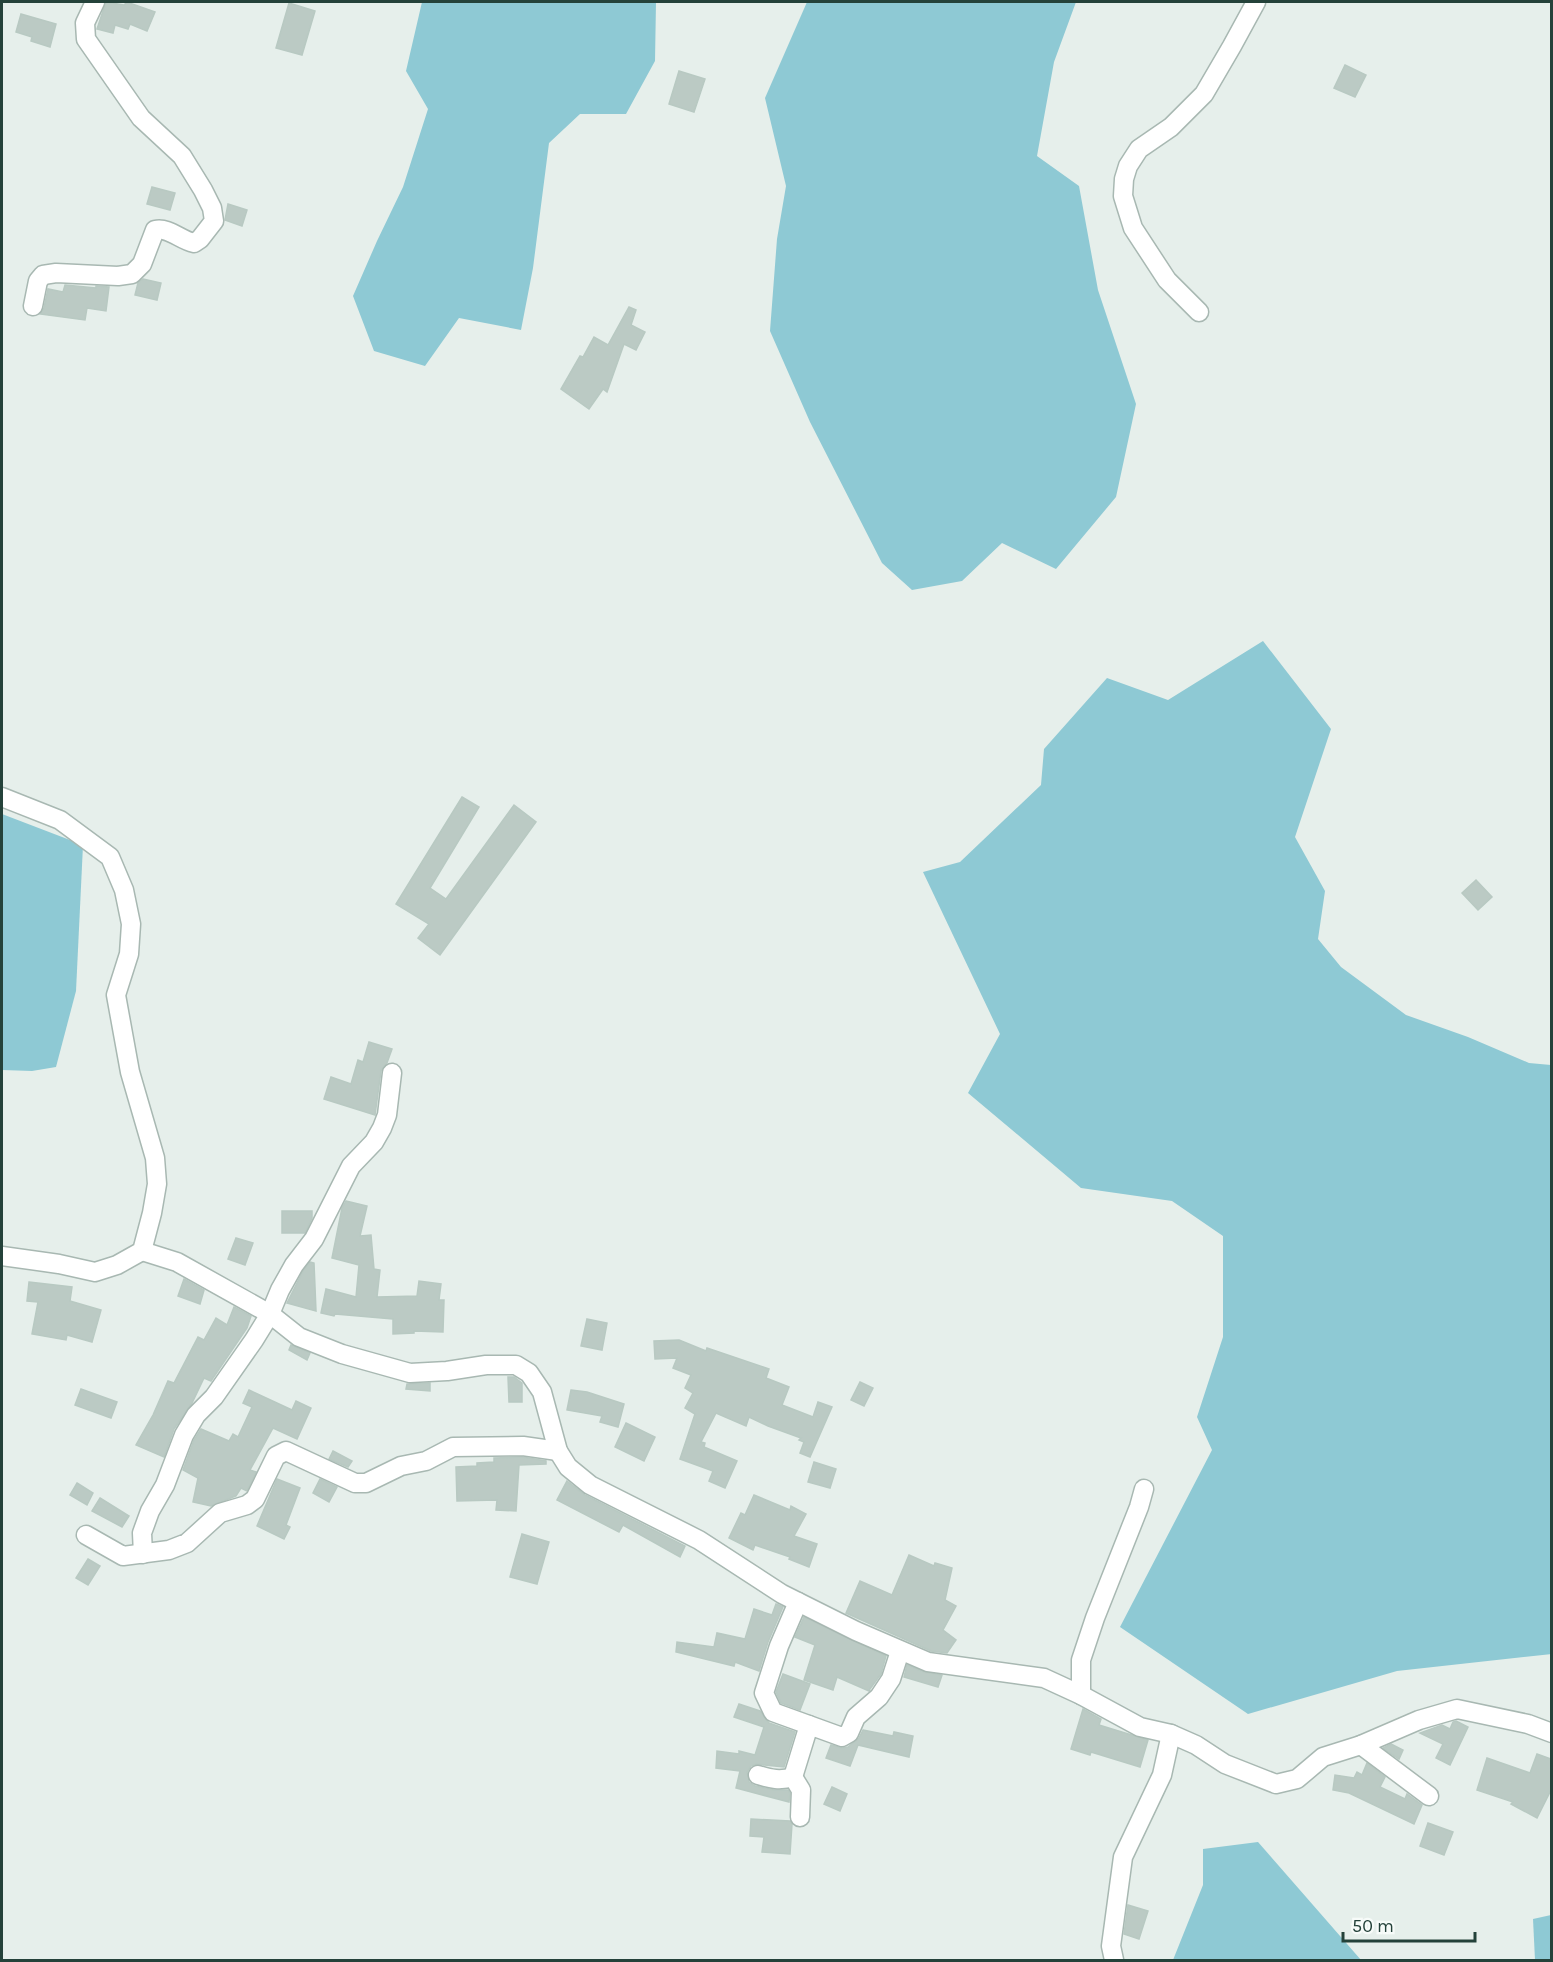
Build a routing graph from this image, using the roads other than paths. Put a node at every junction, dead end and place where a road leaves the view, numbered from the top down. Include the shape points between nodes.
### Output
1 (95, 2) edge
2 (1256, 2) edge
3 (33, 306) dead end
4 (1200, 312) dead end
5 (2, 797) edge
6 (392, 1073) dead end
7 (142, 1251) junction
8 (2, 1256) edge
9 (270, 1314) junction
10 (558, 1451) junction
11 (1144, 1489) dead end
12 (86, 1534) dead end
13 (143, 1554) junction
14 (798, 1602) junction
15 (900, 1651) junction
16 (1081, 1695) junction
17 (809, 1725) junction
18 (1551, 1733) edge
19 (1171, 1734) junction
20 (1361, 1745) junction
21 (758, 1775) dead end
22 (793, 1777) junction
23 (1429, 1796) dead end
24 (800, 1817) dead end
25 (1114, 1960) edge

1 - 3 street via 85,23 86,39 141,118 182,156 212,208 214,221 194,243 169,231 155,230 142,264 132,274 43,275
2 - 4 street via 1204,94 1171,127 1139,149 1124,179 1123,196 1133,228 1167,280
5 - 7 street via 60,820 110,857 124,890 131,924 129,954 116,995 130,1072 155,1158 157,1184
6 - 9 street via 382,1128 351,1166
7 - 8 street via 95,1272
7 - 9 street via 177,1262
9 - 10 street via 299,1337 410,1373 516,1365 529,1373 542,1392
9 - 13 street via 184,1434 142,1533
10 - 13 street via 523,1446 453,1447 366,1483 282,1452 247,1505 219,1513 187,1543
10 - 14 street via 568,1467 590,1485 699,1540
11 - 16 street via 1081,1660
12 - 13 street via 123,1556
14 - 15 street
14 - 17 street via 764,1693 773,1712
15 - 16 street via 928,1662 1044,1678
15 - 17 street via 891,1679 879,1697 856,1718 849,1733 842,1737
16 - 19 street via 1140,1727
17 - 22 street
18 - 20 street via 1528,1724 1457,1709 1419,1720
19 - 20 street via 1225,1764 1276,1785 1297,1779 1323,1756
19 - 25 street via 1162,1775 1124,1857 1111,1946
20 - 23 street
21 - 22 street via 773,1780
22 - 24 street via 801,1790

